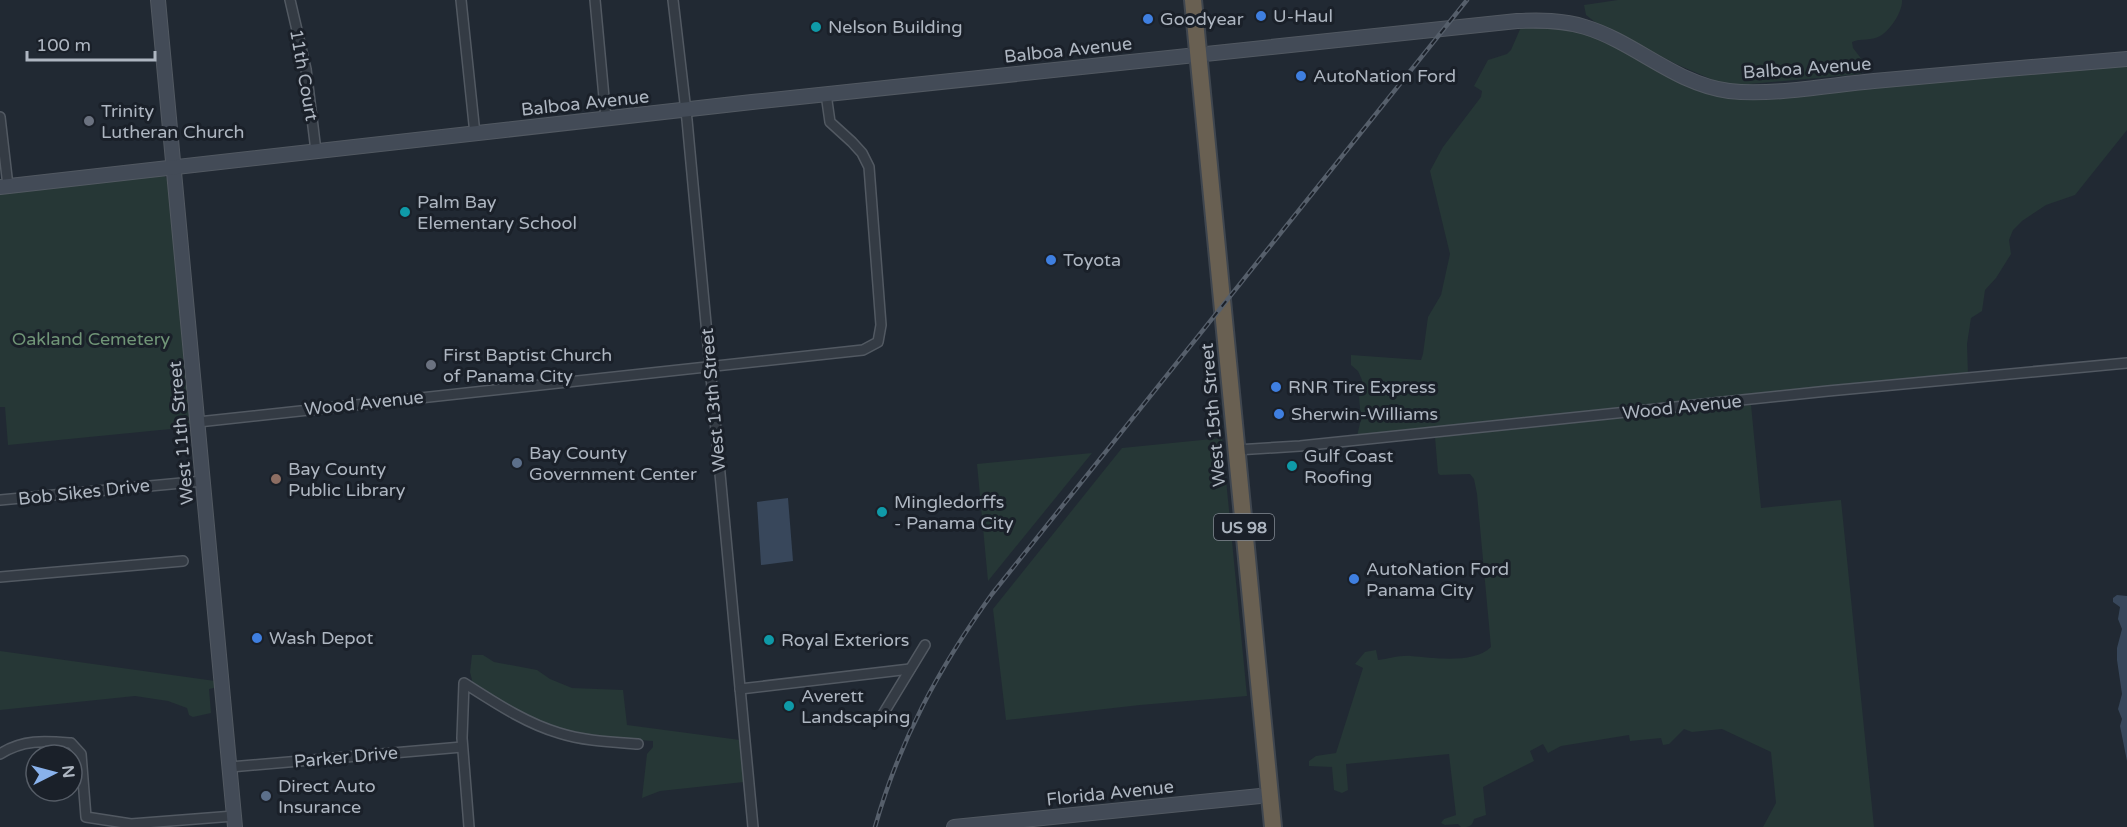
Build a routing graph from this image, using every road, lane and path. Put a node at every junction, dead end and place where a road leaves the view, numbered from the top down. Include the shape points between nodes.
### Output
1 (158, 0) edge
2 (290, 0) edge
3 (460, 0) edge
4 (595, 0) edge
5 (673, 0) edge
6 (1193, 0) edge
7 (1198, 54) junction
8 (2127, 59) edge
9 (826, 94) junction
10 (686, 110) junction
11 (0, 117) edge
12 (606, 119) junction
13 (476, 134) junction
14 (316, 151) junction
15 (174, 166) junction
16 (4, 186) edge
17 (2127, 363) edge
18 (710, 366) junction
19 (198, 422) junction
20 (1236, 450) junction
21 (203, 481) junction
22 (0, 500) edge
23 (183, 561) dead end
24 (0, 577) edge
25 (925, 645) dead end
26 (910, 669) junction
27 (740, 689) junction
28 (880, 719) dead end
29 (638, 744) dead end
30 (462, 747) junction
31 (0, 754) edge
32 (230, 766) junction
33 (1269, 795) junction
34 (235, 822) edge
35 (1014, 824) edge
36 (470, 827) edge
37 (753, 827) edge
38 (954, 827) edge
39 (1273, 827) edge

1 - 15 street, West 11th Street
2 - 14 street, 11th Court via 306,69
3 - 13 street
4 - 12 street
5 - 10 street, West 13th Street
6 - 7 highway, West 15th Street / US 98
7 - 8 street, Balboa Avenue via 1543,20 1594,30 1689,80 1734,91
7 - 9 street, Balboa Avenue
7 - 20 highway, West 15th Street / US 98
9 - 10 street, Balboa Avenue
9 - 18 street, Wood Avenue via 830,122 862,153 868,167 881,325 878,342 863,350
10 - 12 street, Balboa Avenue
10 - 18 street, West 13th Street
11 - 16 street
12 - 13 street, Balboa Avenue
13 - 14 street, Balboa Avenue
14 - 15 street, Balboa Avenue
15 - 16 street, Balboa Avenue
15 - 19 street, West 11th Street
17 - 20 street, Wood Avenue
18 - 19 street, Wood Avenue
18 - 27 street, West 13th Street
19 - 21 street, West 11th Street
20 - 33 highway, West 15th Street / US 98
21 - 22 street, Bob Sikes Drive
21 - 32 street, West 11th Street
23 - 24 street
25 - 26 street
26 - 27 street
26 - 28 street
27 - 37 street, West 13th Street
29 - 30 street via 553,731 464,684
30 - 32 street, Parker Drive
30 - 36 street
31 - 34 street via 14,745 71,742 81,754 86,817 131,824
32 - 34 street, West 11th Street
33 - 35 street, Florida Avenue
33 - 39 highway, West 15th Street / US 98
35 - 38 street, Florida Avenue

